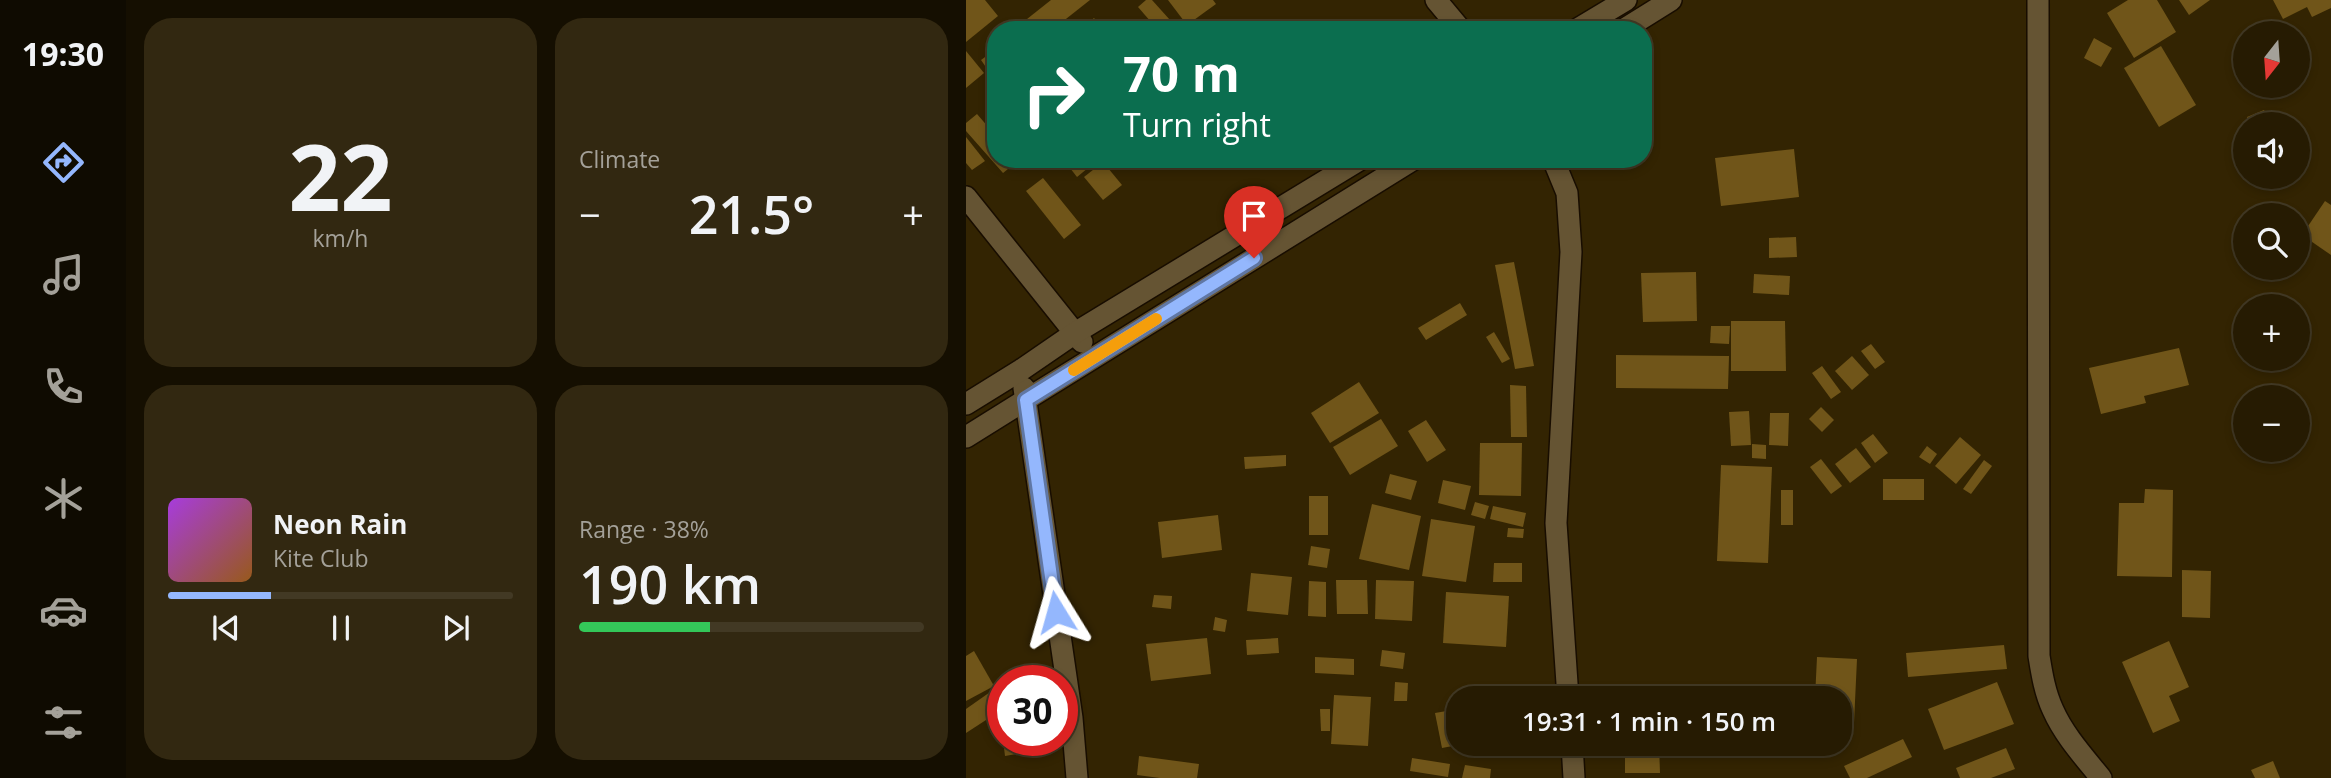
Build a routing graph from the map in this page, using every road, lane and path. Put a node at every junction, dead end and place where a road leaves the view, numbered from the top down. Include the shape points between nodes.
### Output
1 (1436, 0) edge
2 (1626, 0) edge
3 (1671, 0) edge
4 (2038, 0) edge
5 (1454, 21) edge
6 (1591, 21) edge
7 (1637, 21) edge
8 (1346, 168) edge
9 (1400, 168) edge
10 (1557, 168) edge
11 (966, 198) edge
12 (1076, 333) junction
13 (1094, 358) junction
14 (1021, 370) junction
15 (1026, 400) junction
16 (966, 404) edge
17 (966, 437) edge
18 (1567, 686) edge
19 (1573, 756) edge
20 (1077, 778) edge
21 (1574, 778) edge
22 (2101, 778) edge

1 - 5 street
2 - 6 street
3 - 7 street
4 - 22 street via 2039,656 2053,710
8 - 12 street
9 - 13 street
10 - 18 street via 1567,192 1571,252 1556,523
11 - 12 street
12 - 13 street
12 - 14 street
13 - 15 street
14 - 15 street
14 - 16 street
15 - 17 street
15 - 20 street
19 - 21 street

